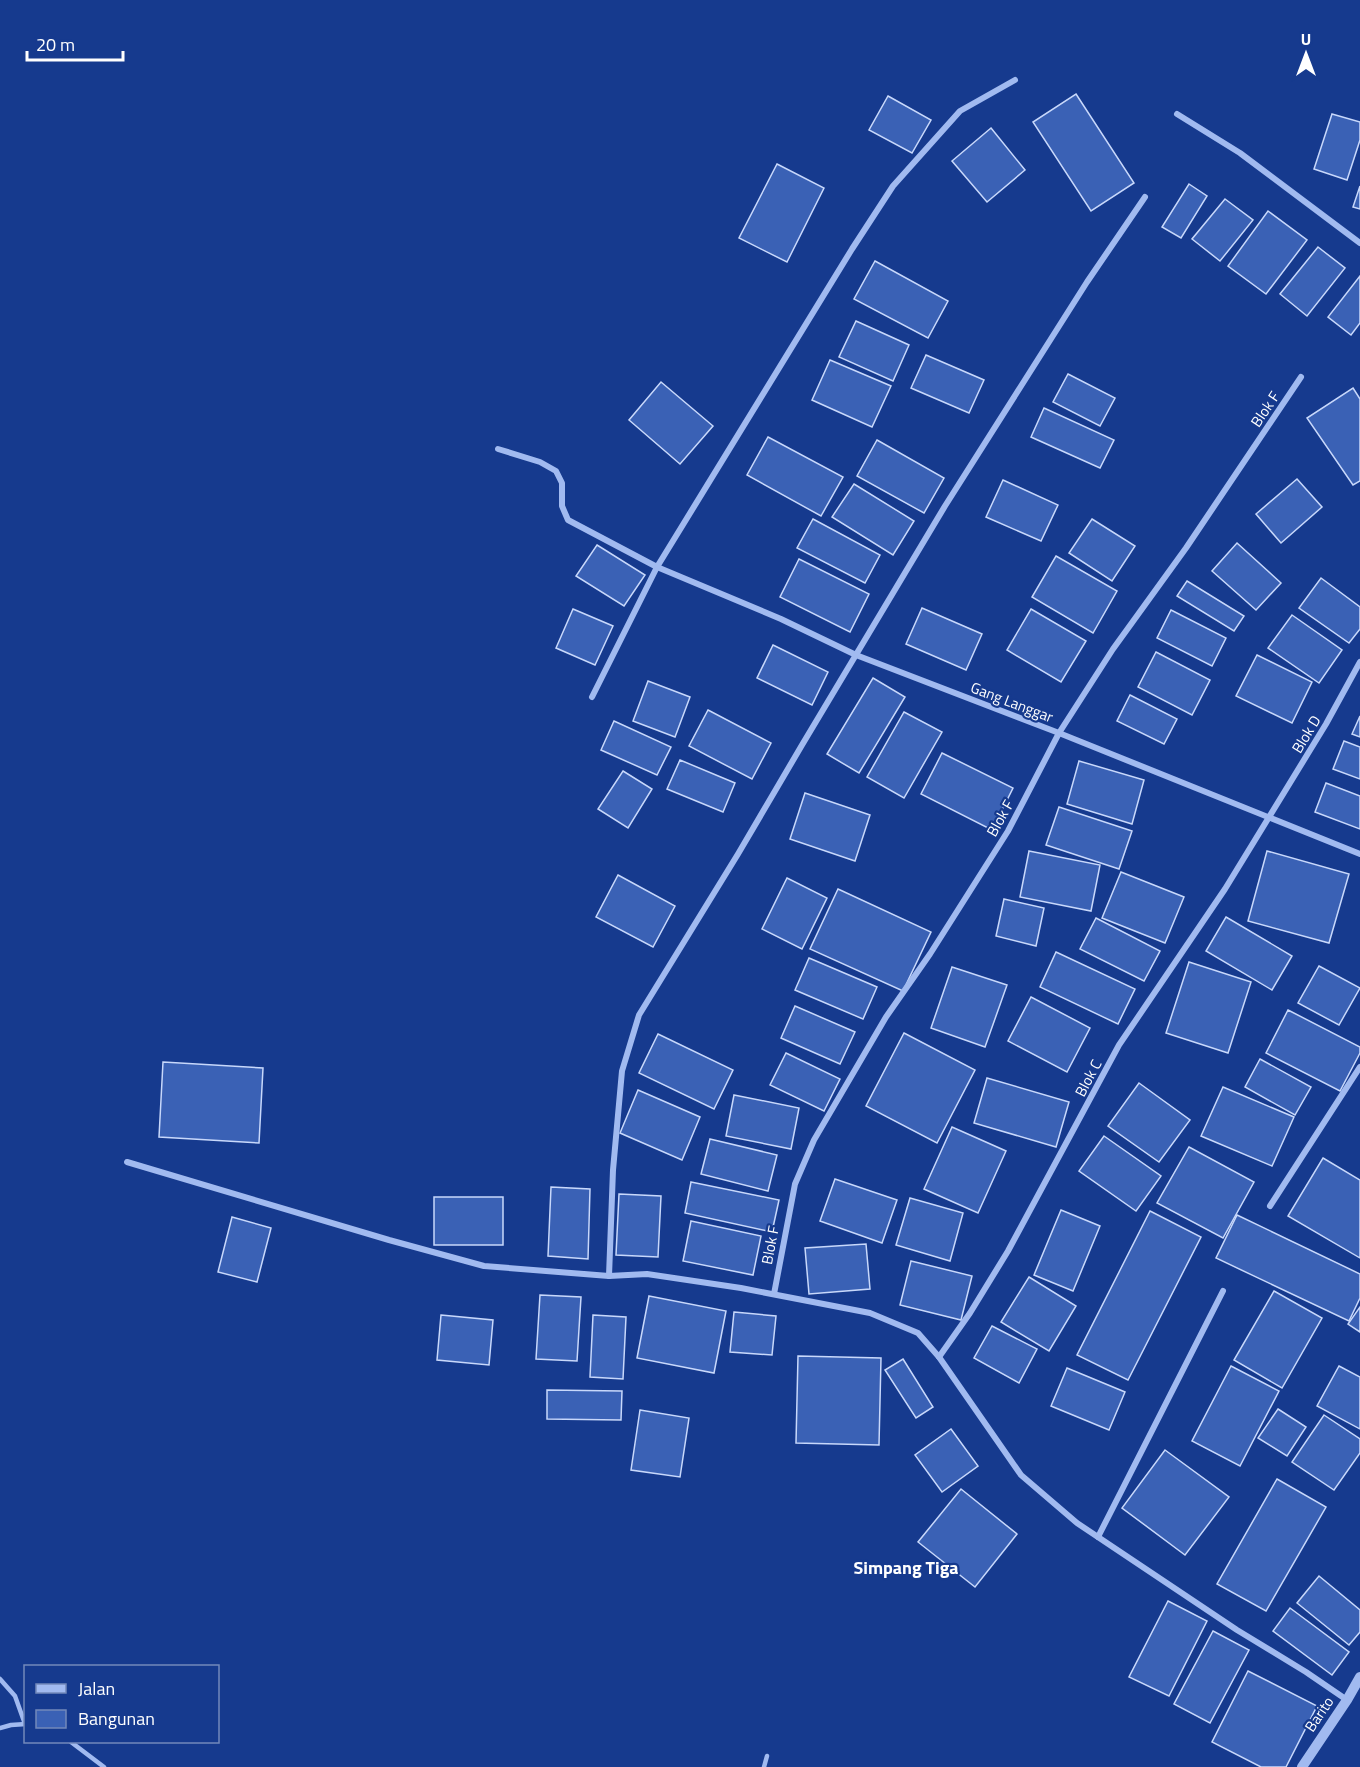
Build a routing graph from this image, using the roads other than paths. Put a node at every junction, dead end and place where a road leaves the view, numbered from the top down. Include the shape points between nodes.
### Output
1 (1015, 80) dead end
2 (1178, 114) dead end
3 (1146, 197) dead end
4 (1360, 243) edge
5 (1301, 377) dead end
6 (498, 449) dead end
7 (657, 567) junction
8 (856, 655) junction
9 (1360, 662) edge
10 (592, 698) dead end
11 (1059, 733) junction
12 (1269, 818) junction
13 (1360, 854) edge
14 (1360, 1067) edge
15 (127, 1162) dead end
16 (1270, 1206) dead end
17 (609, 1276) junction
18 (1223, 1291) dead end
19 (774, 1294) junction
20 (939, 1357) junction
21 (1098, 1537) junction
22 (0, 1679) edge
23 (1359, 1681) edge
24 (1347, 1700) junction
25 (24, 1721) edge
26 (24, 1724) edge
27 (0, 1728) edge
28 (72, 1743) edge
29 (767, 1756) dead end
30 (104, 1767) edge
31 (764, 1767) edge
32 (1302, 1767) edge

1 - 7 street via 960,111 893,186
2 - 4 street via 1240,153
3 - 8 street via 945,506
5 - 11 street, Blok F
6 - 7 street, Gang Langgar via 556,471 561,483 561,506 568,520
7 - 8 street, Gang Langgar
7 - 10 street
8 - 11 street, Gang Langgar
8 - 17 street via 639,1015 622,1071
9 - 12 street, Blok D
11 - 12 street, Gang Langgar
11 - 19 street, Blok F via 1008,831 886,1017 814,1140 795,1184
12 - 13 street, Gang Langgar
12 - 20 street, Blok C via 1197,933 1119,1045 1008,1251
14 - 16 street
15 - 17 street via 484,1266
17 - 19 street via 647,1274
18 - 21 street
19 - 20 street via 870,1313 918,1333
20 - 21 street via 1021,1475
21 - 24 street
22 - 25 lane via 15,1696
23 - 24 street, Barito
24 - 32 street, Barito
26 - 27 lane
28 - 30 lane
29 - 31 lane

